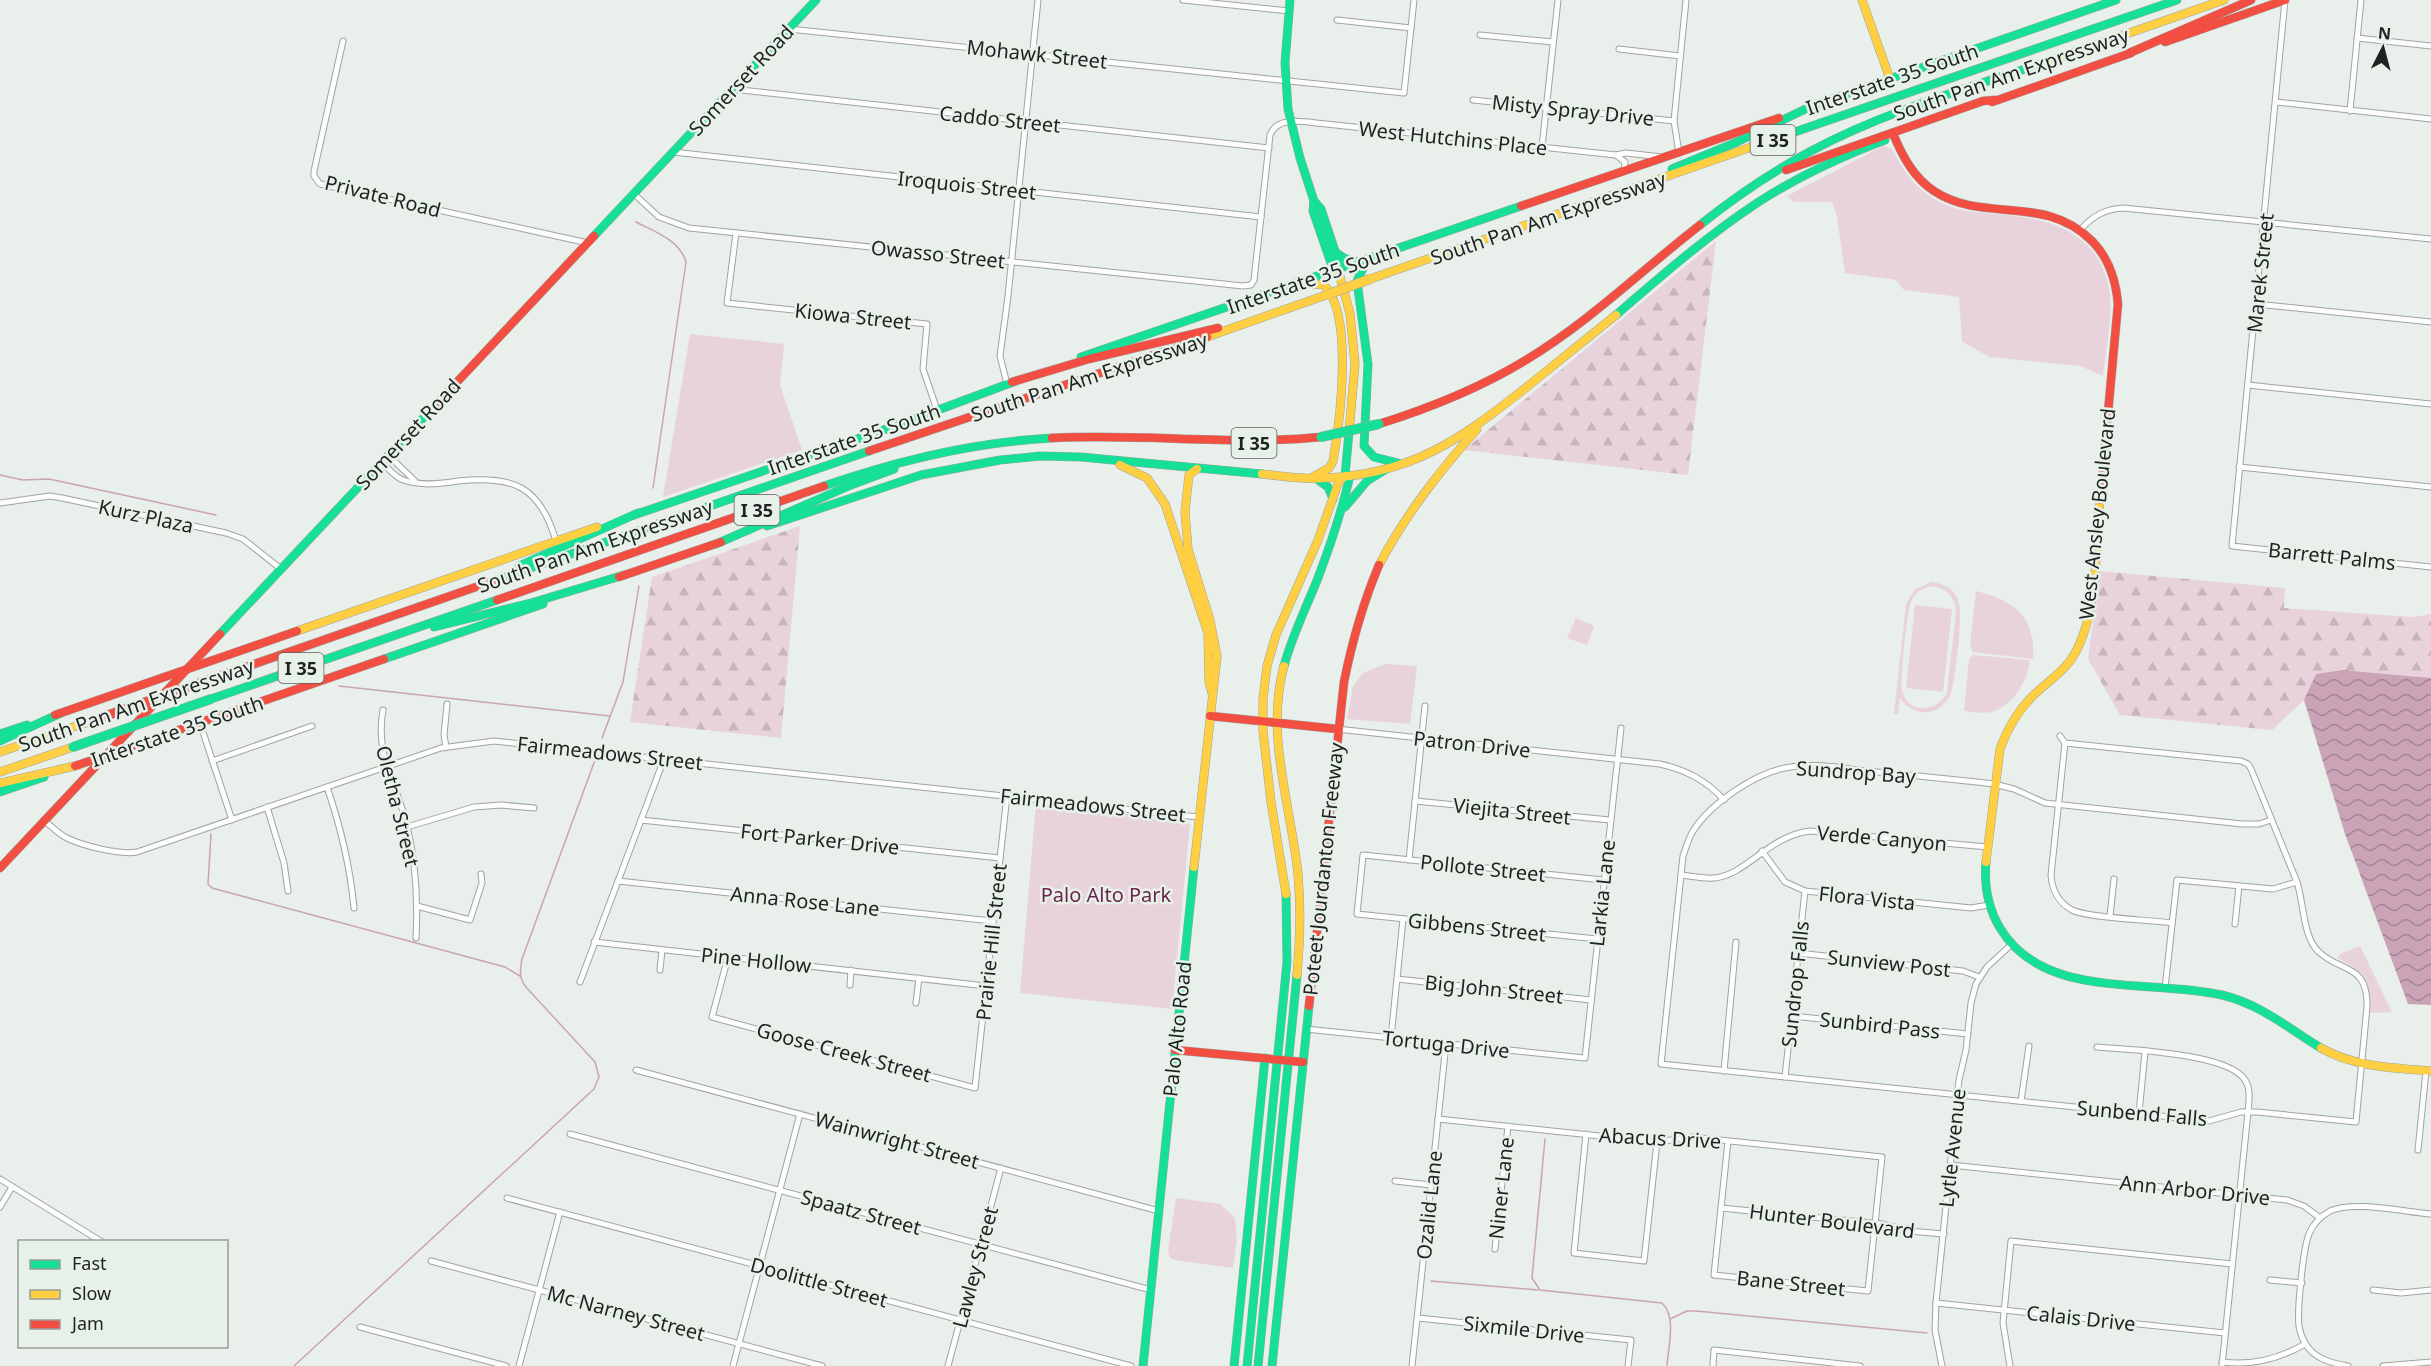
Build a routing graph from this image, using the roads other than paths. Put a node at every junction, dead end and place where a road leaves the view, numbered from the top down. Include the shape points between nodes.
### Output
1 (816, 0) edge
2 (1038, 0) edge
3 (1183, 0) edge
4 (1290, 0) edge
5 (1414, 0) edge
6 (1558, 0) edge
7 (1686, 0) edge
8 (1862, 0) edge
9 (2116, 0) edge
10 (2177, 0) edge
11 (2224, 0) edge
12 (2251, 0) edge
13 (2285, 0) edge
14 (2361, 0) edge
15 (1289, 11) junction
16 (1337, 20) dead end
17 (1411, 28) junction
18 (789, 29) junction
19 (1480, 35) dead end
20 (2357, 38) junction
21 (343, 41) dead end
22 (1553, 42) junction
23 (2431, 46) edge
24 (1619, 49) dead end
25 (1032, 54) junction
26 (2127, 54) junction
27 (1680, 56) junction
28 (1890, 78) junction
29 (1286, 81) junction
30 (732, 89) junction
31 (1473, 100) dead end
32 (1995, 100) junction
33 (2276, 102) junction
34 (1818, 104) junction
35 (1546, 108) junction
36 (2350, 111) junction
37 (2431, 119) edge
38 (1026, 121) junction
39 (1291, 121) junction
40 (1674, 121) junction
41 (1894, 136) junction
42 (1542, 147) junction
43 (1269, 148) junction
44 (674, 152) junction
45 (1678, 153) junction
46 (1616, 155) junction
47 (1665, 157) junction
48 (1624, 171) junction
49 (1019, 190) junction
50 (1628, 190) junction
51 (1744, 192) junction
52 (634, 194) junction
53 (1261, 217) junction
54 (2265, 222) junction
55 (2081, 229) junction
56 (736, 233) junction
57 (2431, 239) edge
58 (588, 243) junction
59 (1332, 254) junction
60 (1012, 261) junction
61 (1363, 261) junction
62 (1338, 269) junction
63 (1317, 276) junction
64 (1298, 283) junction
65 (1329, 294) junction
66 (2256, 304) junction
67 (2431, 322) edge
68 (1010, 383) junction
69 (2248, 385) junction
70 (2431, 404) edge
71 (937, 410) junction
72 (1490, 415) junction
73 (1337, 434) junction
74 (989, 443) junction
75 (384, 459) junction
76 (1104, 460) junction
77 (1404, 463) junction
78 (2240, 467) junction
79 (1388, 468) junction
80 (1199, 469) junction
81 (1345, 476) junction
82 (1313, 479) junction
83 (416, 482) junction
84 (2431, 487) edge
85 (1333, 501) junction
86 (0, 503) edge
87 (1342, 510) junction
88 (638, 513) junction
89 (556, 541) junction
90 (716, 544) junction
91 (2232, 546) joint
92 (2431, 567) edge
93 (281, 569) junction
94 (624, 575) junction
95 (443, 598) junction
96 (391, 636) junction
97 (188, 669) junction
98 (1212, 693) junction
99 (447, 704) dead end
100 (1425, 706) dead end
101 (383, 710) dead end
102 (61, 713) junction
103 (1210, 716) junction
104 (1263, 721) junction
105 (200, 723) junction
106 (1276, 723) junction
107 (312, 726) dead end
108 (1621, 728) dead end
109 (1337, 729) junction
110 (0, 734) edge
111 (2060, 736) dead end
112 (1422, 738) junction
113 (0, 741) edge
114 (2065, 743) junction
115 (446, 747) junction
116 (0, 752) edge
117 (105, 756) junction
118 (664, 759) junction
119 (1617, 759) junction
120 (212, 761) junction
121 (79, 765) junction
122 (386, 765) junction
123 (0, 772) edge
124 (0, 783) edge
125 (1994, 784) junction
126 (327, 787) junction
127 (0, 792) edge
128 (1006, 795) junction
129 (1724, 800) junction
130 (1415, 801) junction
131 (2058, 805) junction
132 (267, 807) junction
133 (534, 808) dead end
134 (1198, 817) junction
135 (232, 820) junction
136 (640, 820) junction
137 (1610, 820) junction
138 (2271, 820) junction
139 (45, 821) junction
140 (407, 827) junction
141 (1988, 847) junction
142 (1761, 851) junction
143 (1000, 858) junction
144 (1409, 860) junction
145 (0, 868) edge
146 (481, 874) dead end
147 (1681, 875) junction
148 (2114, 879) dead end
149 (1603, 880) junction
150 (618, 881) junction
151 (2297, 882) junction
152 (2239, 886) junction
153 (288, 891) dead end
154 (1804, 891) junction
155 (1989, 905) junction
156 (417, 906) junction
157 (354, 908) dead end
158 (1357, 914) joint
159 (2110, 916) junction
160 (1403, 919) junction
161 (992, 921) junction
162 (2172, 923) junction
163 (2235, 924) dead end
164 (416, 938) dead end
165 (1597, 939) junction
166 (594, 942) junction
167 (1736, 942) dead end
168 (2012, 944) junction
169 (662, 950) junction
170 (1798, 953) junction
171 (728, 957) junction
172 (660, 970) dead end
173 (851, 970) junction
174 (1979, 977) junction
175 (919, 978) junction
176 (1396, 979) junction
177 (579, 982) dead end
178 (849, 985) dead end
179 (986, 986) junction
180 (2165, 988) junction
181 (1591, 1000) junction
182 (916, 1003) dead end
183 (1792, 1016) junction
184 (1306, 1029) junction
185 (1968, 1034) junction
186 (1391, 1038) junction
187 (1446, 1044) junction
188 (2029, 1046) dead end
189 (2097, 1047) dead end
190 (1175, 1050) junction
191 (2145, 1052) junction
192 (1265, 1058) junction
193 (1585, 1058) joint
194 (1278, 1059) junction
195 (1290, 1061) junction
196 (1303, 1062) junction
197 (2361, 1062) junction
198 (1661, 1064) joint
199 (636, 1070) dead end
200 (1724, 1071) junction
201 (2428, 1071) edge
202 (1785, 1077) junction
203 (975, 1088) joint
204 (1957, 1095) junction
205 (2021, 1101) junction
206 (2248, 1112) junction
207 (2139, 1113) junction
208 (800, 1114) junction
209 (1438, 1119) junction
210 (1508, 1126) junction
211 (570, 1134) dead end
212 (1586, 1134) junction
213 (1728, 1141) junction
214 (1657, 1142) junction
215 (2418, 1150) dead end
216 (1951, 1165) junction
217 (1001, 1168) junction
218 (0, 1179) edge
219 (1395, 1181) dead end
220 (1431, 1185) junction
221 (12, 1186) junction
222 (780, 1190) junction
223 (2239, 1194) junction
224 (507, 1198) dead end
225 (0, 1207) edge
226 (1721, 1208) junction
227 (1159, 1211) junction
228 (560, 1212) junction
229 (2431, 1214) edge
230 (2320, 1218) junction
231 (1875, 1224) junction
232 (1944, 1234) junction
233 (99, 1240) edge
234 (981, 1244) junction
235 (1494, 1250) dead end
236 (431, 1261) dead end
237 (2232, 1264) junction
238 (760, 1266) junction
239 (2270, 1280) dead end
240 (2302, 1283) junction
241 (539, 1290) junction
242 (1151, 1290) junction
243 (2373, 1290) dead end
244 (2431, 1290) edge
245 (1936, 1303) junction
246 (2004, 1310) junction
247 (1418, 1318) junction
248 (961, 1320) junction
249 (360, 1327) dead end
250 (2225, 1333) junction
251 (739, 1344) junction
252 (2305, 1344) junction
253 (2431, 1362) edge
254 (2222, 1364) edge
255 (2402, 1365) edge
256 (506, 1366) edge
257 (519, 1366) edge
258 (733, 1366) edge
259 (822, 1366) edge
260 (948, 1366) edge
261 (1131, 1366) edge
262 (1143, 1366) edge
263 (1234, 1366) edge
264 (1246, 1366) edge
265 (1258, 1366) edge
266 (1272, 1366) edge
267 (1412, 1366) edge
268 (1628, 1366) edge
269 (1713, 1366) edge
270 (1860, 1366) edge
271 (1942, 1366) edge
272 (2010, 1366) edge
273 (2348, 1366) edge
274 (2383, 1366) edge

1 - 18 main road, Somerset Road
2 - 25 street
3 - 15 street
4 - 15 main road
5 - 17 street
6 - 22 street
7 - 27 street
8 - 28 main road
9 - 28 main road, Interstate 35 South
10 - 50 main road, South Pan Am Expressway / I 35
11 - 51 main road, South Pan Am Expressway / I 35 via 1866,124 1806,153
12 - 26 main road
13 - 26 main road
13 - 33 street, Marek Street
14 - 20 street
15 - 29 main road
16 - 17 street
17 - 29 street, Mohawk Street via 1404,93
18 - 25 street, Mohawk Street
18 - 30 main road, Somerset Road
19 - 22 street
20 - 23 street
20 - 36 street
21 - 58 street, Private Road via 314,171 320,184
22 - 35 street
24 - 27 street
25 - 29 street, Mohawk Street
25 - 38 street
26 - 32 main road
27 - 40 street
28 - 34 main road, Interstate 35 South
29 - 39 main road
30 - 38 street, Caddo Street
30 - 44 main road, Somerset Road
31 - 35 street, Misty Spray Drive
32 - 41 main road
32 - 51 main road via 1792,167
33 - 36 street
33 - 54 street, Marek Street
34 - 45 main road, Interstate 35 South
34 - 50 main road
35 - 40 street, Misty Spray Drive
35 - 42 street
36 - 37 street
38 - 43 street, Caddo Street
38 - 49 street
39 - 42 street, West Hutchins Place
39 - 43 street via 1272,129
39 - 59 main road, Poteet Jourdanton Freeway
40 - 45 street
41 - 55 main road, West Ansley Boulevard via 1911,170 1942,196 1977,206 2051,214
41 - 72 main road via 1796,180 1740,215
42 - 46 street, West Hutchins Place
43 - 53 street
44 - 49 street, Iroquois Street
44 - 52 main road, Somerset Road
45 - 47 main road, Interstate 35 South
46 - 47 street, West Hutchins Place
46 - 48 street via 1625,162
47 - 48 main road, Interstate 35 South
48 - 61 main road, Interstate 35 South
49 - 53 street, Iroquois Street
49 - 60 street
50 - 65 main road, South Pan Am Expressway / I 35, bridge
51 - 73 main road, South Pan Am Expressway / I 35, bridge via 1571,329 1513,368 1467,393 1379,424
52 - 56 street, Owasso Street via 652,212 673,224
52 - 58 main road, Somerset Road
53 - 60 street, Owasso Street via 1252,284 1243,286
54 - 55 street via 2123,208 2094,217
54 - 57 street
54 - 66 street, Marek Street
55 - 125 main road, West Ansley Boulevard via 2110,265 2118,304 2090,610 2082,639 2072,656 2012,721 2000,749
56 - 60 street, Owasso Street
56 - 71 street, Kiowa Street via 727,303 927,324 922,364
58 - 75 main road, Somerset Road
59 - 61 main road
59 - 62 main road, Poteet Jourdanton Freeway via 1339,263
59 - 63 main road
60 - 68 street via 1000,356
61 - 62 main road, Interstate 35 South
61 - 77 main road via 1357,281 1368,364 1364,446 1378,460
62 - 63 main road, Interstate 35 South
62 - 81 main road, Poteet Jourdanton Freeway via 1350,314 1355,364
63 - 64 main road, Interstate 35 South
64 - 68 main road, Interstate 35 South
64 - 73 main road via 1328,288 1336,309 1342,372
65 - 68 main road via 1220,328 1121,350
65 - 95 main road, South Pan Am Expressway / I 35
66 - 67 street
66 - 69 street, Marek Street
68 - 71 main road, Interstate 35 South
69 - 70 street
69 - 78 street, Marek Street
71 - 88 main road, Interstate 35 South
72 - 77 main road via 1435,452
72 - 109 main road, Poteet Jourdanton Freeway via 1418,497 1386,549 1352,636
73 - 74 main road, South Pan Am Expressway / I 35, bridge via 1262,443 1061,438
73 - 82 main road via 1334,461
74 - 90 main road via 890,470
74 - 96 main road, South Pan Am Expressway / I 35 via 880,467
75 - 83 street
75 - 83 street via 398,477
75 - 93 main road, Somerset Road
76 - 80 main road
76 - 90 main road, Interstate 35 South via 1059,456 941,470 864,492
76 - 98 main road, Palo Alto Road via 1147,478 1165,504 1206,625
77 - 79 main road
78 - 84 street
78 - 91 street, Marek Street
79 - 81 main road
79 - 87 main road via 1367,481
80 - 82 main road
80 - 98 main road, Palo Alto Road via 1189,475 1185,519 1192,564 1214,632 1216,675
81 - 82 main road
81 - 85 main road, Poteet Jourdanton Freeway
81 - 87 main road, Poteet Jourdanton Freeway via 1349,480
82 - 85 main road via 1328,488
83 - 89 street via 486,478 513,484 531,495 546,512
85 - 104 main road, Poteet Jourdanton Freeway via 1276,635 1267,666
86 - 93 street, Kurz Plaza via 50,496 226,533 243,539
87 - 106 main road, Poteet Jourdanton Freeway via 1290,644
88 - 89 main road, Interstate 35 South
88 - 95 main road
89 - 97 main road, Interstate 35 South
90 - 94 main road, Interstate 35 South
91 - 92 street, Barrett Palms
93 - 97 main road, Somerset Road
94 - 96 main road via 531,603
94 - 105 main road, Interstate 35 South
95 - 116 main road, South Pan Am Expressway / I 35, bridge
96 - 123 main road, South Pan Am Expressway / I 35, bridge
97 - 102 main road, Interstate 35 South
97 - 117 main road, Somerset Road
98 - 103 main road, Palo Alto Road
99 - 115 street
100 - 112 street
101 - 122 street, Oletha Street via 380,743
102 - 110 main road, Interstate 35 South
102 - 113 main road
103 - 104 main road, Patron Drive
103 - 134 main road, Palo Alto Road
104 - 106 main road, Patron Drive
104 - 194 main road, Poteet Jourdanton Freeway via 1287,915
105 - 117 main road, Interstate 35 South
105 - 120 street
106 - 109 main road, Patron Drive
106 - 195 main road, Poteet Jourdanton Freeway via 1300,914
107 - 120 street
108 - 119 street, Larkia Lane
109 - 112 street, Patron Drive
109 - 184 main road, Poteet Jourdanton Freeway
111 - 114 street
112 - 119 street, Patron Drive
112 - 130 street
114 - 131 street
114 - 138 street, Sunbend Falls via 2245,763
115 - 118 street, Fairmeadows Street via 509,742
115 - 122 street, Fairmeadows Street
117 - 121 main road, Interstate 35 South
117 - 139 main road, Somerset Road
118 - 128 street, Fairmeadows Street
118 - 136 street
119 - 129 street, Patron Drive via 1685,770 1707,783
119 - 137 street, Larkia Lane
120 - 135 street
121 - 124 main road
121 - 127 main road, Interstate 35 South
122 - 126 street, Fairmeadows Street
122 - 140 street, Oletha Street
125 - 129 street, Sundrop Bay via 1801,766 1758,777
125 - 131 street, Sundrop Bay via 2039,802
125 - 141 main road, West Ansley Boulevard
126 - 132 street, Fairmeadows Street
126 - 157 street via 345,843
128 - 134 street, Fairmeadows Street
128 - 143 street, Prairie Hill Street
129 - 147 street, Sundrop Bay via 1691,833
130 - 137 street, Viejita Street
130 - 144 street
131 - 138 street, Sundrop Bay via 2242,824
131 - 159 street via 2052,887 2062,902 2075,911
132 - 135 street, Fairmeadows Street
132 - 153 street
133 - 140 street via 474,807
134 - 190 main road, Palo Alto Road
135 - 139 street, Fairmeadows Street via 126,853 73,841
136 - 143 street, Fort Parker Drive
136 - 150 street
137 - 149 street, Larkia Lane
138 - 151 street, Sunbend Falls
139 - 145 main road, Somerset Road
140 - 156 street, Oletha Street
141 - 142 street, Verde Canyon via 1810,831 1785,837
141 - 155 main road, West Ansley Boulevard
142 - 147 street, Verde Canyon via 1722,876
142 - 154 street, Flora Vista via 1785,882
143 - 161 street, Prairie Hill Street
144 - 149 street, Pollote Street
144 - 158 street, Pollote Street via 1363,855
146 - 156 street via 482,883 470,920
147 - 198 street, Sundrop Bay
148 - 159 street
149 - 165 street, Larkia Lane
150 - 161 street, Anna Rose Lane
150 - 166 street
151 - 152 street via 2277,889
151 - 197 street, Sunbend Falls via 2310,942 2326,958 2350,968 2363,985 2367,1007
152 - 162 street via 2176,880
152 - 163 street
154 - 155 street, Flora Vista via 1971,908
154 - 170 street, Sundrop Falls
155 - 168 main road, West Ansley Boulevard
156 - 164 street, Oletha Street
158 - 160 street, Gibbens Street
159 - 162 street
160 - 165 street, Gibbens Street
160 - 176 street
161 - 179 street, Prairie Hill Street
162 - 180 street
165 - 181 street, Larkia Lane
166 - 169 street, Pine Hollow
166 - 177 street
167 - 200 street
168 - 174 street, Lytle Avenue
168 - 180 main road, West Ansley Boulevard via 2036,965 2066,977
169 - 171 street, Pine Hollow
169 - 172 street
170 - 174 street, Sunview Post via 1963,971
170 - 183 street, Sundrop Falls
171 - 173 street, Pine Hollow
171 - 203 street, Goose Creek Street via 712,1017
173 - 175 street, Pine Hollow
173 - 178 street
174 - 185 street, Lytle Avenue
175 - 179 street, Pine Hollow
175 - 182 street
176 - 181 street, Big John Street
176 - 186 street
179 - 203 street, Prairie Hill Street
180 - 197 main road, West Ansley Boulevard via 2224,994 2243,1001 2274,1016 2325,1050
181 - 193 street, Larkia Lane
183 - 185 street, Sunbird Pass
183 - 202 street, Sundrop Falls
184 - 186 street, Tortuga Drive
184 - 196 main road, Poteet Jourdanton Freeway
185 - 204 street, Lytle Avenue
186 - 187 street, Tortuga Drive
187 - 193 street, Tortuga Drive
187 - 209 street, Ozalid Lane
188 - 205 street
189 - 191 street
190 - 192 main road
190 - 227 main road, Palo Alto Road
191 - 206 street via 2203,1059 2234,1070 2248,1086
191 - 207 street
192 - 194 main road
192 - 263 main road
194 - 195 main road
194 - 264 main road, Poteet Jourdanton Freeway
195 - 196 main road
195 - 265 main road, Poteet Jourdanton Freeway
196 - 266 main road, Poteet Jourdanton Freeway
197 - 201 main road, West Ansley Boulevard
197 - 206 street, Sunbend Falls via 2356,1122
198 - 200 street, Sunbend Falls
199 - 208 street, Wainwright Street
200 - 202 street, Sunbend Falls
201 - 215 street
202 - 204 street, Sunbend Falls
204 - 205 street, Sunbend Falls
204 - 216 street, Lytle Avenue
205 - 207 street, Sunbend Falls
206 - 207 street, Sunbend Falls via 2209,1121
206 - 223 street
208 - 217 street, Wainwright Street
208 - 222 street
209 - 210 street, Abacus Drive
209 - 220 street, Ozalid Lane
210 - 212 street, Abacus Drive
210 - 235 street, Niner Lane
211 - 222 street, Spaatz Street
212 - 214 street, Abacus Drive
212 - 214 street via 1574,1253 1644,1261
213 - 214 street, Abacus Drive via 1684,1137
213 - 226 street
213 - 231 street, Abacus Drive via 1882,1157
216 - 223 street, Ann Arbor Drive
216 - 232 street, Lytle Avenue
217 - 227 street, Wainwright Street
217 - 234 street, Lawley Street
218 - 221 street
219 - 220 street
220 - 247 street, Ozalid Lane
221 - 225 street
221 - 233 street
222 - 234 street, Spaatz Street
222 - 238 street
223 - 230 street, Ann Arbor Drive via 2296,1202
223 - 237 street
224 - 228 street, Doolittle Street
226 - 231 street, Hunter Boulevard
226 - 231 street, Bane Street via 1714,1275 1868,1292
227 - 242 main road, Palo Alto Road
228 - 238 street, Doolittle Street
228 - 241 street
229 - 230 street via 2351,1206
230 - 240 street via 2306,1242
231 - 232 street, Hunter Boulevard
232 - 245 street, Lytle Avenue
234 - 242 street, Spaatz Street
234 - 248 street, Lawley Street
236 - 241 street, Mc Narney Street
237 - 246 street via 2011,1241
237 - 250 street
238 - 248 street, Doolittle Street
238 - 251 street
239 - 240 street
240 - 252 street via 2298,1323
241 - 251 street, Mc Narney Street
241 - 257 street
242 - 262 main road, Palo Alto Road
243 - 244 street
245 - 246 street, Calais Drive
245 - 271 street, Lytle Avenue via 1935,1330
246 - 250 street, Calais Drive
246 - 272 street
247 - 267 street, Ozalid Lane
247 - 268 street, Sixmile Drive via 1631,1340
248 - 260 street, Lawley Street
248 - 261 street, Doolittle Street
249 - 256 street
250 - 254 street
251 - 258 street
251 - 259 street, Mc Narney Street
252 - 254 street via 2288,1354 2250,1363
252 - 273 street via 2325,1360
253 - 255 street
255 - 274 street
269 - 270 street via 1714,1350

